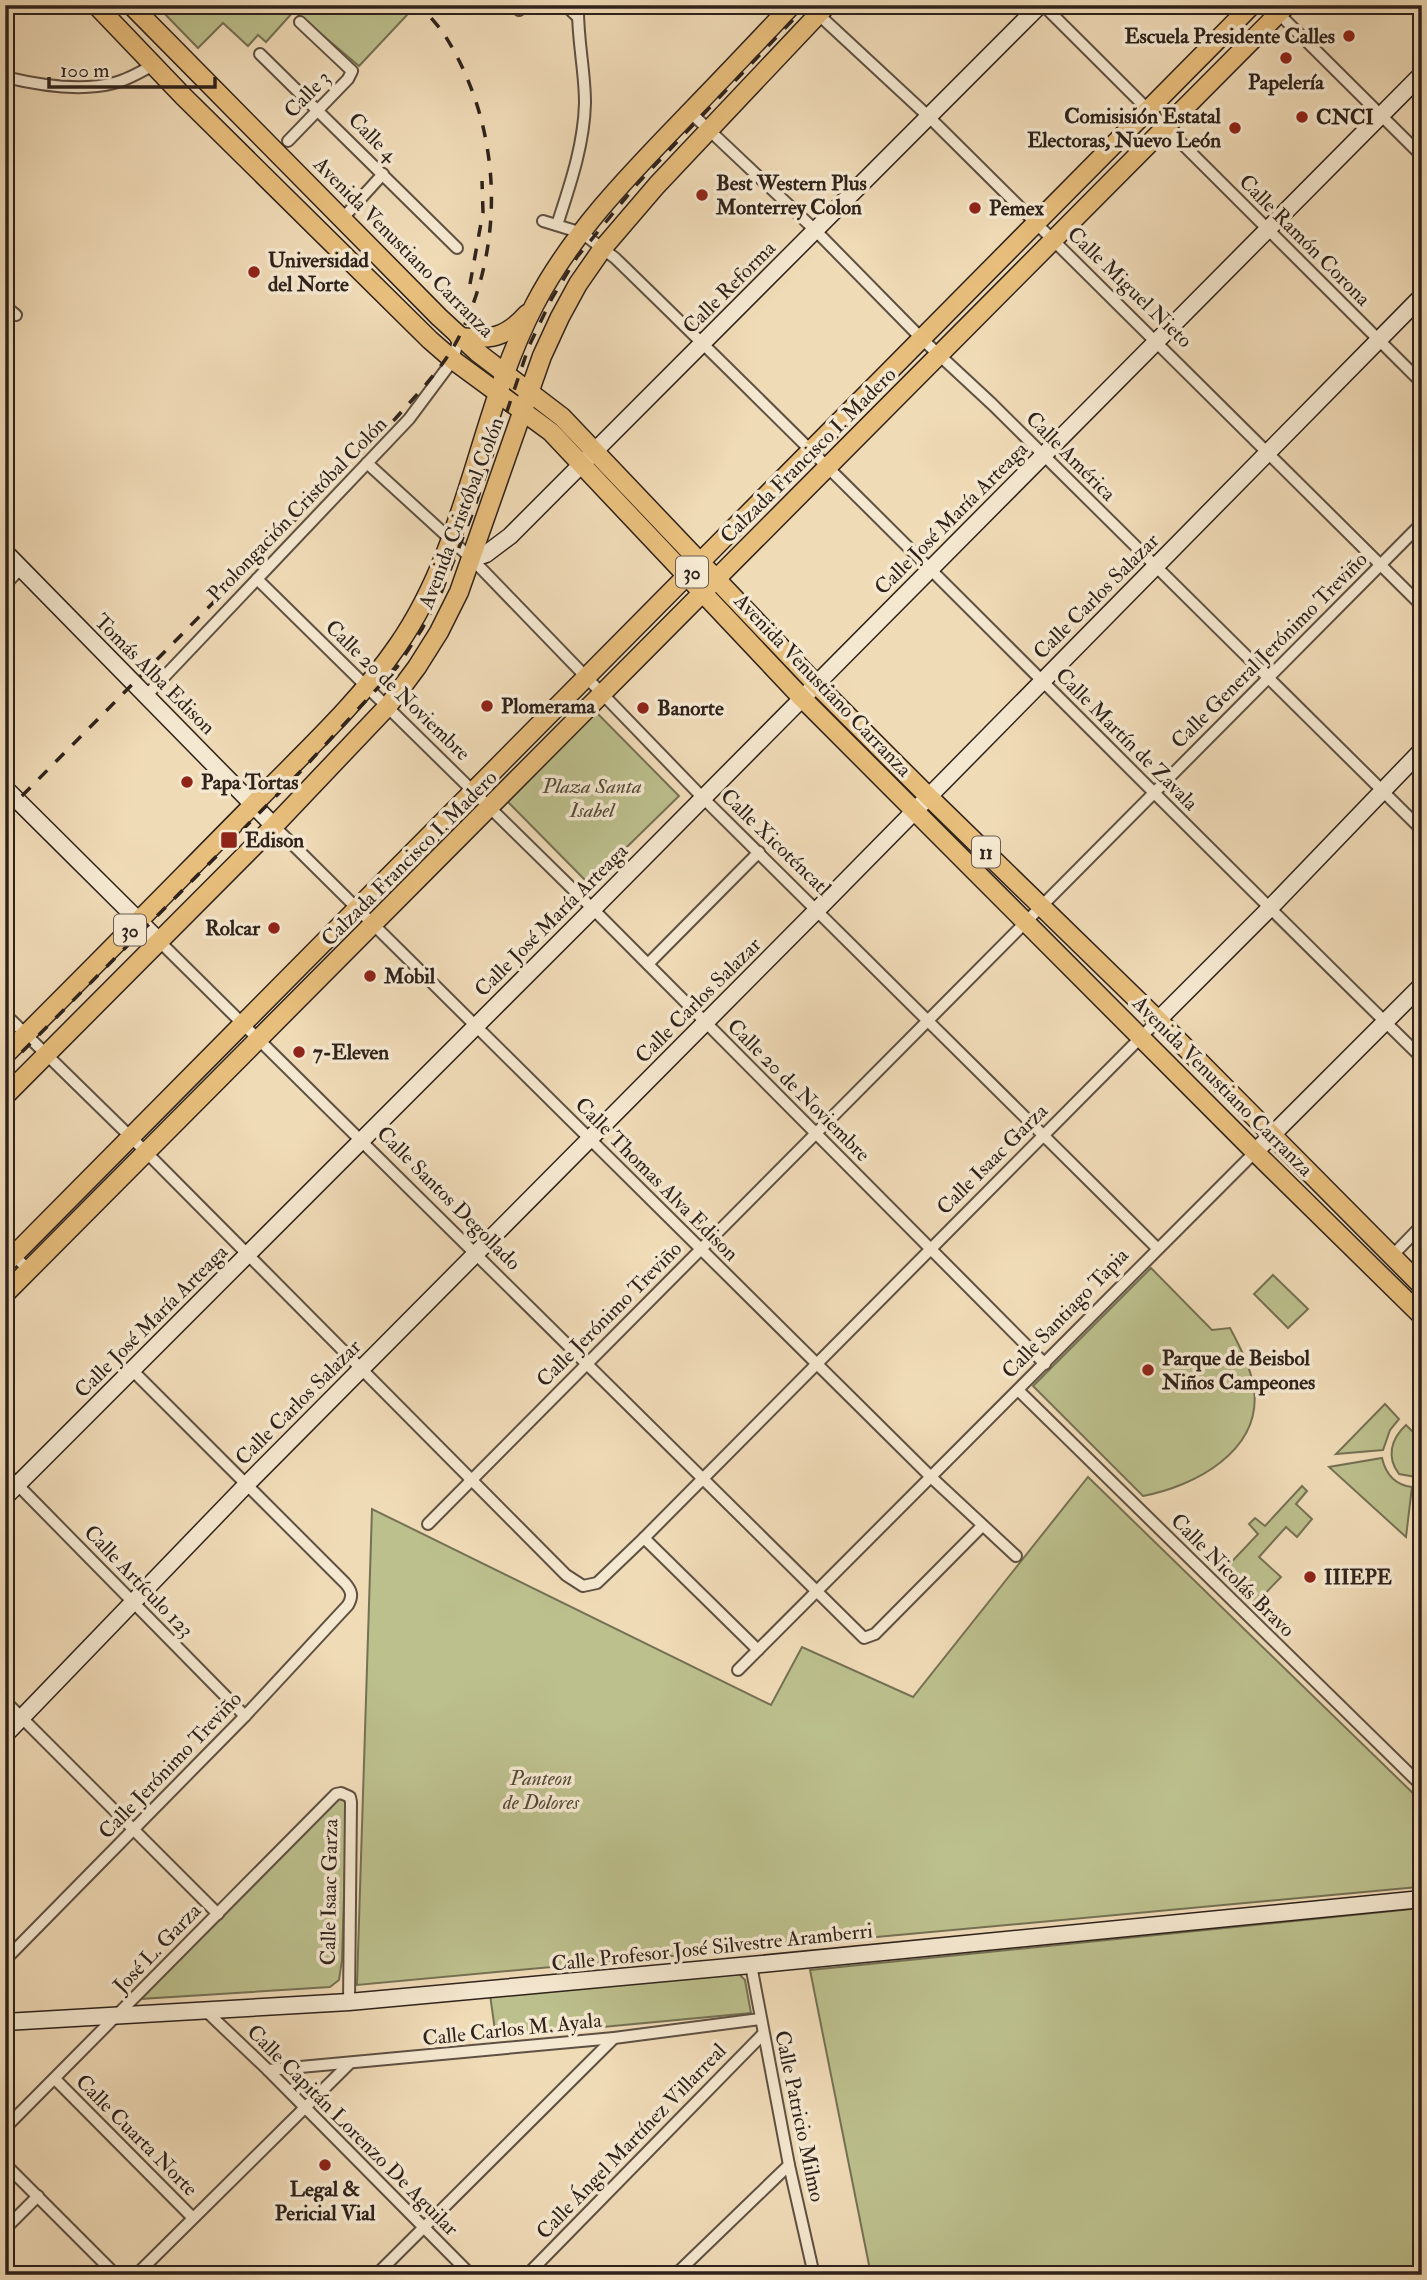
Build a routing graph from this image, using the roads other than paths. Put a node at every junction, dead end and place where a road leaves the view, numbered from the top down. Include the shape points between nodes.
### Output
1 (96, 5) edge
2 (131, 5) edge
3 (565, 5) edge
4 (792, 5) edge
5 (1041, 5) edge
6 (1252, 5) edge
7 (816, 8) edge
8 (1278, 8) edge
9 (578, 11) edge
10 (300, 22) dead end
11 (260, 54) dead end
12 (153, 65) junction
13 (1422, 74) edge
14 (5, 77) edge
15 (318, 110) junction
16 (1148, 110) junction
17 (690, 112) junction
18 (1381, 115) junction
19 (929, 117) junction
20 (1165, 127) junction
21 (709, 130) junction
22 (288, 141) dead end
23 (1422, 156) edge
24 (383, 174) junction
25 (343, 218) junction
26 (543, 222) dead end
27 (1037, 224) junction
28 (557, 225) junction
29 (1268, 229) junction
30 (816, 230) junction
31 (582, 233) junction
32 (1052, 241) junction
33 (457, 248) dead end
34 (603, 248) junction
35 (1422, 296) edge
36 (535, 303) junction
37 (5, 306) edge
38 (16, 315) dead end
39 (459, 337) junction
40 (922, 339) junction
41 (1379, 340) junction
42 (1157, 342) junction
43 (702, 343) junction
44 (939, 355) junction
45 (453, 360) junction
46 (505, 374) junction
47 (1422, 383) edge
48 (498, 393) junction
49 (529, 393) junction
50 (523, 411) junction
51 (812, 450) junction
52 (1268, 452) junction
53 (1044, 456) junction
54 (588, 457) junction
55 (367, 463) junction
56 (828, 467) junction
57 (1422, 523) edge
58 (450, 540) junction
59 (5, 552) edge
60 (471, 559) junction
61 (701, 562) junction
62 (1380, 564) junction
63 (1155, 567) junction
64 (22, 568) junction
65 (930, 568) junction
66 (687, 576) junction
67 (257, 579) junction
68 (718, 579) junction
69 (5, 584) edge
70 (703, 593) junction
71 (1422, 606) edge
72 (1268, 677) junction
73 (586, 678) junction
74 (1042, 681) junction
75 (816, 684) junction
76 (367, 686) junction
77 (603, 694) junction
78 (146, 696) junction
79 (802, 698) junction
80 (388, 706) junction
81 (1422, 750) edge
82 (5, 788) edge
83 (1383, 789) junction
84 (474, 792) junction
85 (1154, 795) junction
86 (928, 796) junction
87 (703, 798) junction
88 (254, 804) junction
89 (490, 808) junction
90 (914, 811) junction
91 (274, 826) junction
92 (1422, 830) edge
93 (759, 852) junction
94 (1042, 906) junction
95 (1269, 908) junction
96 (358, 909) junction
97 (593, 909) junction
98 (817, 910) junction
99 (139, 921) junction
100 (1026, 922) junction
101 (374, 925) junction
102 (160, 942) junction
103 (648, 964) junction
104 (1422, 985) edge
105 (5, 1014) edge
106 (929, 1020) junction
107 (1158, 1020) junction
108 (1385, 1022) junction
109 (705, 1023) junction
110 (244, 1025) junction
111 (475, 1025) junction
112 (26, 1035) junction
113 (1141, 1038) junction
114 (260, 1040) junction
115 (5, 1055) edge
116 (47, 1055) junction
117 (1422, 1058) edge
118 (5, 1096) edge
119 (816, 1134) junction
120 (1272, 1134) junction
121 (1044, 1136) junction
122 (131, 1138) junction
123 (590, 1139) junction
124 (360, 1140) junction
125 (1255, 1152) junction
126 (147, 1153) junction
127 (1422, 1225) edge
128 (701, 1248) junction
129 (1157, 1248) junction
130 (930, 1250) junction
131 (474, 1253) junction
132 (247, 1254) junction
133 (8, 1255) edge
134 (1392, 1256) junction
135 (29, 1270) junction
136 (1422, 1286) edge
137 (5, 1294) edge
138 (1422, 1315) edge
139 (817, 1363) junction
140 (587, 1364) junction
141 (1045, 1364) junction
142 (361, 1368) junction
143 (132, 1370) junction
144 (1019, 1391) junction
145 (5, 1472) edge
146 (932, 1478) junction
147 (471, 1479) junction
148 (702, 1479) junction
149 (247, 1484) junction
150 (17, 1485) junction
151 (5, 1497) edge
152 (429, 1524) dead end
153 (982, 1525) junction
154 (644, 1538) junction
155 (1016, 1556) dead end
156 (817, 1593) junction
157 (133, 1603) junction
158 (758, 1650) junction
159 (738, 1670) dead end
160 (5, 1701) edge
161 (245, 1716) junction
162 (22, 1718) junction
163 (5, 1735) edge
164 (1422, 1786) edge
165 (336, 1794) joint
166 (134, 1829) junction
167 (1422, 1899) edge
168 (218, 1914) junction
169 (5, 1960) edge
170 (751, 1965) junction
171 (349, 2002) junction
172 (207, 2012) junction
173 (116, 2017) junction
174 (760, 2018) junction
175 (5, 2022) edge
176 (763, 2035) junction
177 (614, 2038) junction
178 (349, 2064) junction
179 (268, 2070) junction
180 (55, 2079) junction
181 (306, 2109) junction
182 (5, 2128) edge
183 (5, 2164) edge
184 (789, 2165) junction
185 (38, 2196) junction
186 (193, 2218) junction
187 (425, 2228) junction
188 (5, 2229) edge
189 (116, 2275) edge
190 (136, 2275) edge
191 (376, 2275) edge
192 (471, 2275) edge
193 (527, 2275) edge
194 (675, 2275) edge
195 (814, 2275) edge

1 - 12 main road, Avenida Venustiano Carranza / 11
2 - 25 main road, Avenida Venustiano Carranza / 11
3 - 9 street
4 - 17 main road, Avenida Cristóbal Colón / 30
5 - 16 street, Calle Ramón Corona
5 - 19 street, Calle Reforma
6 - 16 main road, Calzada Francisco I. Madero / 30
7 - 19 street, Calle Miguel Nieto
7 - 21 main road, Avenida Cristóbal Colón / 30
8 - 18 street
8 - 20 main road, Calzada Francisco I. Madero / 30
9 - 28 street via 583,130
10 - 15 street, Calle 3 via 352,71
11 - 15 street, Calle 4
12 - 14 street via 115,83 91,87
12 - 45 main road, Avenida Venustiano Carranza / 11
13 - 18 street, Calle José María Arteaga
15 - 22 street, Calle 3
15 - 24 street, Calle 4
16 - 20 street, Calle Ramón Corona
16 - 27 main road, Calzada Francisco I. Madero / 30
17 - 21 street, Calle América
17 - 31 main road, Avenida Cristóbal Colón / 30
18 - 23 street
18 - 29 street, Calle José María Arteaga
19 - 27 street, Calle Miguel Nieto
19 - 30 street, Calle Reforma
20 - 29 street, Calle Ramón Corona
20 - 32 main road, Calzada Francisco I. Madero / 30
21 - 30 street, Calle América
21 - 34 main road, Avenida Cristóbal Colón / 30
24 - 25 street
24 - 33 street, Calle 4
25 - 39 main road, Avenida Venustiano Carranza / 11
26 - 28 street, Calle Martín de Zavala
27 - 32 street, Calle Miguel Nieto
27 - 40 main road, Calzada Francisco I. Madero / 30
28 - 31 street, Calle Martín de Zavala
29 - 41 street, Calle Ramón Corona
29 - 42 street, Calle José María Arteaga
30 - 40 street, Calle América
30 - 43 street, Calle Reforma
31 - 34 street, Calle Martín de Zavala
31 - 36 main road, Avenida Cristóbal Colón / 30
32 - 42 street, Calle Miguel Nieto
32 - 44 main road, Calzada Francisco I. Madero / 30
34 - 43 street, Calle Martín de Zavala
34 - 49 main road, Avenida Cristóbal Colón / 30 via 560,317
35 - 41 street, Calle Carlos Salazar
36 - 39 main road via 502,335
36 - 46 main road, Avenida Cristóbal Colón / 30
37 - 38 street
39 - 45 street, Prolongación Cristóbal Colón
39 - 46 main road, Avenida Venustiano Carranza / 11
40 - 44 street, Calle América
40 - 51 main road, Calzada Francisco I. Madero / 30
41 - 47 street, Calle Ramón Corona
41 - 52 street, Calle Carlos Salazar
42 - 52 street, Calle Miguel Nieto
42 - 53 street, Calle José María Arteaga
43 - 51 street, Calle Martín de Zavala
43 - 54 street, Calle Reforma
44 - 53 street, Calle América
44 - 56 main road, Calzada Francisco I. Madero / 30
45 - 48 main road, Avenida Venustiano Carranza / 11
45 - 55 street, Prolongación Cristóbal Colón via 409,419
46 - 48 main road, Avenida Cristóbal Colón / 30
46 - 49 main road, Avenida Venustiano Carranza / 11
48 - 50 main road, Avenida Venustiano Carranza / 11
48 - 58 main road, Avenida Cristóbal Colón / 30
49 - 50 main road, Avenida Cristóbal Colón / 30
49 - 54 main road, Avenida Venustiano Carranza / 11 via 562,417
50 - 54 main road, Avenida Venustiano Carranza / 11
50 - 60 main road, Avenida Cristóbal Colón / 30
51 - 56 street, Calle Martín de Zavala
51 - 61 main road, Calzada Francisco I. Madero / 30
52 - 62 street, Calle Miguel Nieto
52 - 63 street, Calle Carlos Salazar
53 - 63 street, Calle América
53 - 65 street, Calle José María Arteaga
54 - 60 street, Calle Reforma via 510,536
54 - 61 main road, Avenida Venustiano Carranza / 11
54 - 66 main road, Avenida Venustiano Carranza / 11
55 - 58 street, Calle Xicoténcatl
55 - 67 street, Prolongación Cristóbal Colón
56 - 65 street, Calle Martín de Zavala
56 - 68 main road, Calzada Francisco I. Madero / 30
57 - 62 street, Calle General Jerónimo Treviño
58 - 60 street, Calle Xicoténcatl
58 - 76 main road, Avenida Cristóbal Colón / 30 via 412,623
59 - 64 street, Tomás Alba Edison
60 - 73 street, Calle Xicoténcatl
60 - 80 main road, Avenida Cristóbal Colón / 30 via 439,632
61 - 66 main road, Calzada Francisco I. Madero / 30
61 - 68 main road, Avenida Venustiano Carranza / 11
62 - 71 street, Calle Miguel Nieto
62 - 72 street, Calle General Jerónimo Treviño
63 - 72 street, Calle América
63 - 74 street, Calle Carlos Salazar
64 - 69 street
64 - 78 street, Tomás Alba Edison
65 - 74 street, Calle Martín de Zavala
65 - 75 street, Calle José María Arteaga
66 - 70 main road, Avenida Venustiano Carranza / 11
66 - 73 main road, Calzada Francisco I. Madero / 30
67 - 76 street, Calle 20 de Noviembre
67 - 78 street, Prolongación Cristóbal Colón
68 - 70 main road, Calzada Francisco I. Madero / 30
68 - 75 main road, Avenida Venustiano Carranza / 11
70 - 77 main road, Calzada Francisco I. Madero / 30
70 - 79 main road, Avenida Venustiano Carranza / 11
72 - 83 street, Calle América
72 - 85 street, Calle General Jerónimo Treviño
73 - 77 street, Calle Xicoténcatl
73 - 84 main road, Calzada Francisco I. Madero / 30
74 - 85 street, Calle Martín de Zavala
74 - 86 street, Calle Carlos Salazar
75 - 79 street, Calle José María Arteaga
75 - 86 main road, Avenida Venustiano Carranza / 11
76 - 80 street, Calle 20 de Noviembre
76 - 88 main road, Avenida Cristóbal Colón / 30
77 - 87 street, Calle Xicoténcatl
77 - 89 main road, Calzada Francisco I. Madero / 30
78 - 88 street, Tomás Alba Edison
79 - 87 street, Calle José María Arteaga
79 - 90 main road, Avenida Venustiano Carranza / 11
80 - 84 street, Calle 20 de Noviembre
80 - 91 main road, Avenida Cristóbal Colón / 30
81 - 83 street, Calle Isaac Garza
82 - 99 street, Calle Santos Degollado
83 - 92 street, Calle América
83 - 95 street, Calle Isaac Garza
84 - 89 street, Calle 20 de Noviembre
84 - 96 main road, Calzada Francisco I. Madero / 30
85 - 94 street, Calle General Jerónimo Treviño
85 - 95 street, Calle Martín de Zavala
86 - 90 street, Calle Carlos Salazar
86 - 94 main road, Avenida Venustiano Carranza / 11
87 - 93 street, Calle Xicoténcatl
87 - 97 street, Calle José María Arteaga
88 - 91 street, Tomás Alba Edison
88 - 99 main road, Avenida Cristóbal Colón / 30
89 - 97 street, Calle 20 de Noviembre
89 - 101 main road, Calzada Francisco I. Madero / 30
90 - 98 street, Calle Carlos Salazar
90 - 100 main road, Avenida Venustiano Carranza / 11
91 - 96 street, Calle Thomas Alva Edison
91 - 102 main road, Avenida Cristóbal Colón / 30
93 - 98 street, Calle Xicoténcatl
93 - 103 street
94 - 100 street, Calle General Jerónimo Treviño
94 - 107 main road, Avenida Venustiano Carranza / 11
95 - 107 street, Calle Isaac Garza
95 - 108 street, Calle Martín de Zavala
96 - 101 street, Calle Thomas Alva Edison
96 - 110 main road, Calzada Francisco I. Madero / 30
97 - 103 street, Calle 20 de Noviembre
97 - 111 street, Calle José María Arteaga
98 - 106 street, Calle Xicoténcatl
98 - 109 street, Calle Carlos Salazar
99 - 102 street, Calle Santos Degollado
99 - 112 main road, Avenida Cristóbal Colón / 30
100 - 106 street, Calle Jerónimo Treviño
100 - 113 main road, Avenida Venustiano Carranza / 11
101 - 111 street, Calle Thomas Alva Edison
101 - 114 main road, Calzada Francisco I. Madero / 30
102 - 110 street, Calle Santos Degollado
102 - 116 main road, Avenida Cristóbal Colón / 30
103 - 109 street, Calle 20 de Noviembre
104 - 108 street, Calle Santiago Tapia
105 - 112 street
106 - 119 street, Calle Jerónimo Treviño
106 - 121 street, Calle Xicoténcatl
107 - 113 street, Calle Isaac Garza
107 - 120 main road, Avenida Venustiano Carranza / 11
108 - 117 street, Calle Martín de Zavala
108 - 120 street, Calle Santiago Tapia
109 - 119 street, Calle 20 de Noviembre
109 - 123 street, Calle Carlos Salazar
110 - 114 street, Calle Santos Degollado
110 - 122 main road, Calzada Francisco I. Madero / 30
111 - 123 street, Calle Thomas Alva Edison
111 - 124 street, Calle José María Arteaga
112 - 115 main road, Avenida Cristóbal Colón / 30
112 - 116 street
113 - 121 street, Calle Isaac Garza
113 - 125 main road, Avenida Venustiano Carranza / 11
114 - 124 street, Calle Santos Degollado
114 - 126 main road, Calzada Francisco I. Madero / 30
116 - 118 main road, Avenida Cristóbal Colón / 30
116 - 122 street
119 - 128 street, Calle Jerónimo Treviño
119 - 130 street, Calle 20 de Noviembre
120 - 125 street, Calle Santiago Tapia
120 - 134 main road, Avenida Venustiano Carranza / 11
121 - 129 street, Calle Xicoténcatl
121 - 130 street, Calle Isaac Garza
122 - 126 street
122 - 133 main road, Calzada Francisco I. Madero / 30
123 - 128 street, Calle Thomas Alva Edison
123 - 131 street, Calle Carlos Salazar
124 - 131 street, Calle Santos Degollado
124 - 132 street, Calle José María Arteaga
125 - 129 street, Calle Santiago Tapia
125 - 138 main road, Avenida Venustiano Carranza / 11
126 - 132 street
126 - 135 main road, Calzada Francisco I. Madero / 30
127 - 134 street
128 - 139 street, Calle Thomas Alva Edison
128 - 140 street, Calle Jerónimo Treviño
129 - 141 street, Calle Santiago Tapia
130 - 139 street, Calle Isaac Garza
130 - 141 street, Calle 20 de Noviembre
131 - 140 street, Calle Santos Degollado
131 - 142 street, Calle Carlos Salazar
132 - 142 street
132 - 143 street, Calle José María Arteaga
133 - 135 street
134 - 136 main road, Avenida Venustiano Carranza / 11
135 - 137 main road, Calzada Francisco I. Madero / 30
139 - 146 street, Calle Thomas Alva Edison
139 - 148 street, Calle Isaac Garza
140 - 147 street, Calle Jerónimo Treviño
140 - 148 street, Calle Santos Degollado
141 - 144 street, Calle Santiago Tapia
142 - 147 street
142 - 149 street, Calle Carlos Salazar
143 - 149 street
143 - 150 street, Calle José María Arteaga
144 - 146 street, Calle Santiago Tapia
144 - 164 street, Calle Nicolás Bravo
145 - 150 street, Calle Artículo 123
146 - 153 street, Calle Thomas Alva Edison
146 - 156 street, Calle Santiago Tapia
147 - 152 street, Calle Jerónimo Treviño
147 - 154 street, Calle Isaac Garza via 566,1575 583,1586 597,1583
148 - 154 street, Calle Isaac Garza
148 - 156 street, Calle Santos Degollado
149 - 157 street, Calle Carlos Salazar
149 - 161 street, Calle Jerónimo Treviño via 351,1590 352,1598
150 - 151 street, Calle José María Arteaga
150 - 157 street, Calle Artículo 123
153 - 155 street, Calle Thomas Alva Edison
153 - 156 street, Calle Santos Degollado via 875,1634 864,1638
154 - 158 street
156 - 158 street, Calle Santiago Tapia
157 - 161 street, Calle Artículo 123
157 - 162 street, Calle Carlos Salazar
158 - 159 street, Calle Santiago Tapia
160 - 162 street
161 - 166 street, Calle Jerónimo Treviño
162 - 163 street, Calle Carlos Salazar
162 - 166 street
165 - 168 street, José L. Garza
165 - 171 street, Calle Isaac Garza via 346,1794 351,1802
166 - 168 street
166 - 169 street, Calle Jerónimo Treviño
167 - 170 street, Calle Profesor José Silvestre Aramberri
168 - 173 street, José L. Garza
170 - 171 street, Calle Profesor José Silvestre Aramberri
170 - 174 street, Calle Patricio Milmo
171 - 172 street, Calle Profesor José Silvestre Aramberri
172 - 173 street, Calle Profesor José Silvestre Aramberri
172 - 179 street, Calle Capitán Lorenzo De Aguilar
173 - 175 street, Calle Profesor José Silvestre Aramberri
173 - 180 street, José L. Garza
174 - 176 street, Calle Patricio Milmo
174 - 177 street, Calle Carlos M. Ayala
176 - 184 street, Calle Patricio Milmo
176 - 193 street, Calle Ángel Martínez Villarreal
177 - 178 street, Calle Carlos M. Ayala
177 - 187 street
178 - 179 street, Calle Carlos M. Ayala
178 - 181 street
179 - 181 street, Calle Capitán Lorenzo De Aguilar
180 - 182 street, José L. Garza
180 - 186 street, Calle Cuarta Norte
181 - 186 street
181 - 187 street, Calle Capitán Lorenzo De Aguilar
183 - 185 street
184 - 194 street
184 - 195 street, Calle Patricio Milmo
185 - 188 street
185 - 189 street
186 - 190 street
187 - 191 street
187 - 192 street, Calle Capitán Lorenzo De Aguilar

